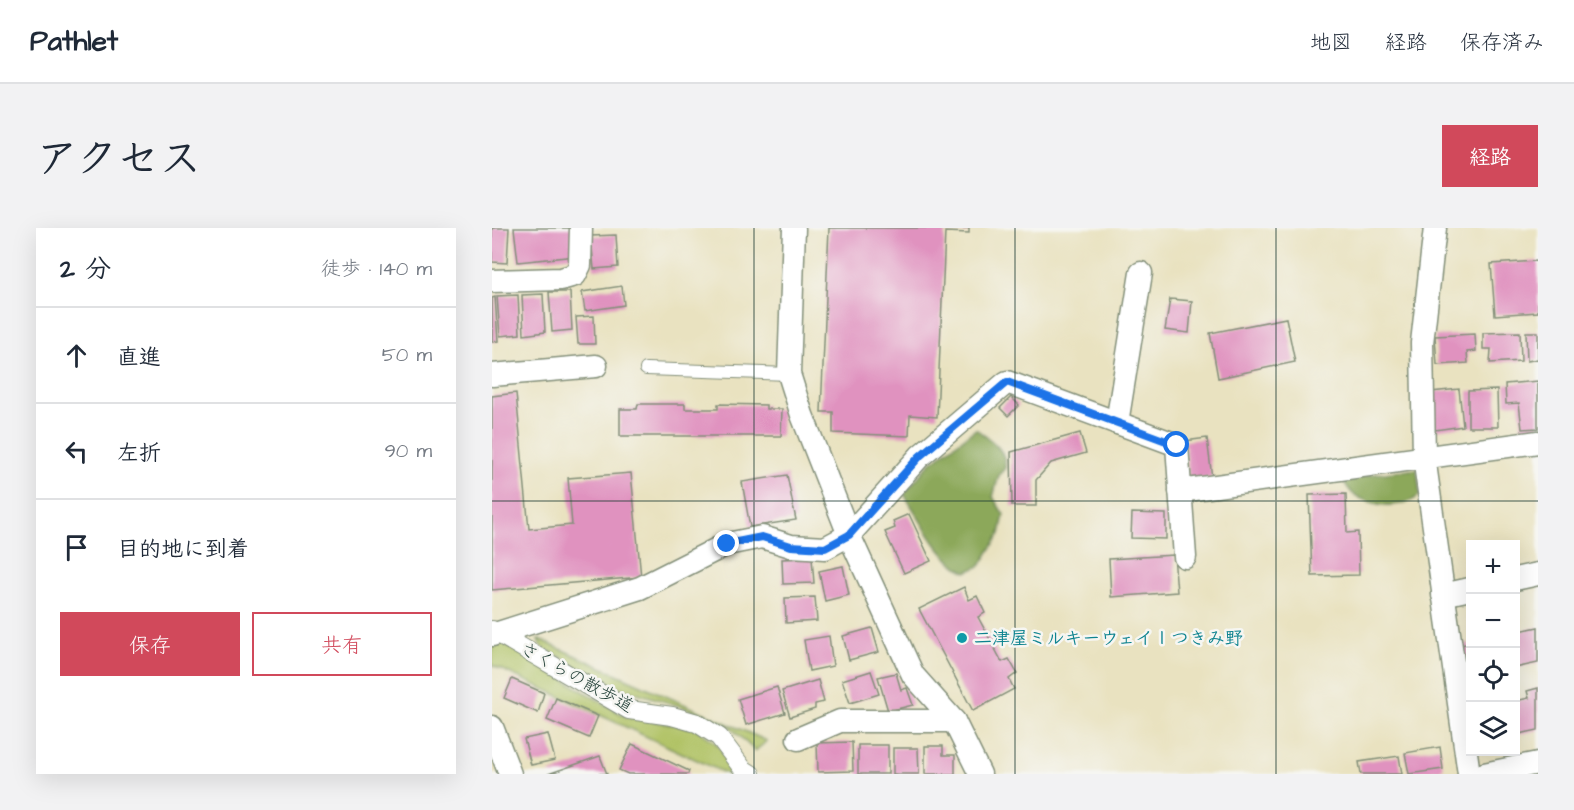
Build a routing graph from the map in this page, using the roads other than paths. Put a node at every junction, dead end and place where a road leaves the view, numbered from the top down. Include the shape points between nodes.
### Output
1 (581, 228) edge
2 (794, 228) edge
3 (1435, 228) edge
4 (1141, 273) dead end
5 (492, 281) edge
6 (596, 366) dead end
7 (646, 369) dead end
8 (789, 374) junction
9 (492, 375) edge
10 (1117, 423) junction
11 (1538, 442) edge
12 (1424, 457) junction
13 (1180, 491) junction
14 (849, 535) junction
15 (1185, 557) dead end
16 (1538, 574) edge
17 (1520, 578) edge
18 (1466, 590) edge
19 (1443, 595) junction
20 (494, 632) edge
21 (954, 722) junction
22 (492, 727) edge
23 (798, 739) dead end
24 (1538, 763) edge
25 (510, 774) edge
26 (751, 774) edge
27 (980, 774) edge
28 (1469, 774) edge
29 (1484, 774) edge

1 - 5 street via 580,265 575,275
2 - 8 street
3 - 12 street via 1422,343
4 - 10 street
6 - 9 street
7 - 8 lane
8 - 14 street
10 - 13 street via 1177,445
10 - 14 street via 1007,382 920,456
11 - 12 street
12 - 13 street
12 - 19 street
13 - 15 street
14 - 20 street via 825,548 791,546 762,537 727,544 640,588
14 - 21 street via 913,675
16 - 17 street
18 - 19 street
19 - 28 street
20 - 26 street, さくらの散歩道 via 629,710 697,723 719,737
21 - 23 street via 837,712
21 - 27 street
22 - 25 street
24 - 29 street

